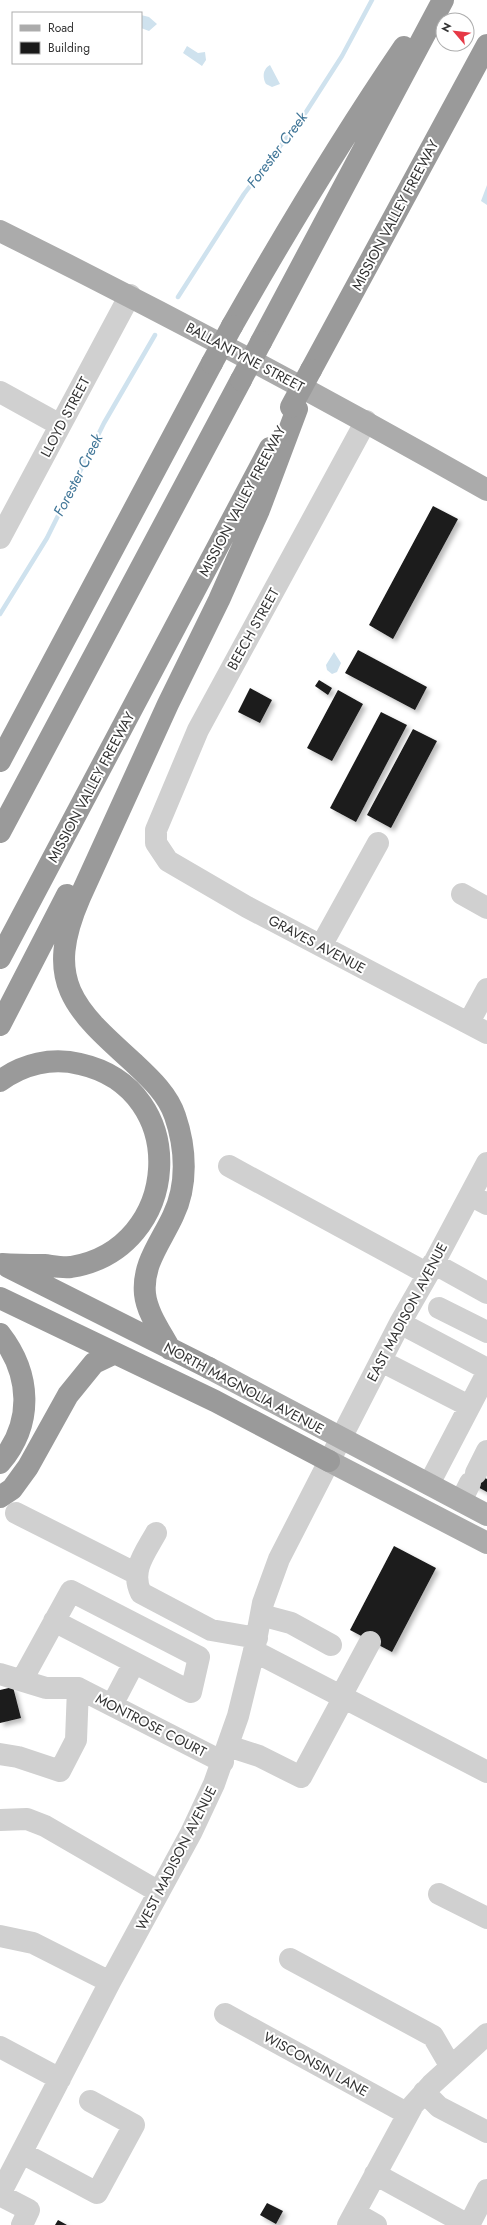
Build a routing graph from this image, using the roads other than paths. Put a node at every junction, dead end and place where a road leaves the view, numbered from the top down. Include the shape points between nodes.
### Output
1 (436, 0) edge
2 (443, 0) edge
3 (487, 45) edge
4 (0, 231) edge
5 (130, 295) junction
6 (0, 392) edge
7 (294, 408) junction
8 (366, 421) junction
9 (60, 425) junction
10 (487, 490) edge
11 (0, 538) edge
12 (60, 651) junction
13 (168, 704) junction
14 (0, 737) edge
15 (0, 761) edge
16 (0, 832) edge
17 (378, 843) dead end
18 (156, 844) joint
19 (462, 894) dead end
20 (487, 908) edge
21 (321, 946) junction
22 (0, 958) edge
23 (487, 989) edge
24 (0, 1025) edge
25 (478, 1028) edge
26 (0, 1081) edge
27 (487, 1163) edge
28 (229, 1166) dead end
29 (478, 1200) edge
30 (1, 1264) edge
31 (431, 1269) junction
32 (487, 1292) edge
33 (0, 1298) edge
34 (439, 1308) dead end
35 (400, 1323) junction
36 (479, 1328) edge
37 (0, 1334) edge
38 (170, 1349) junction
39 (115, 1353) junction
40 (381, 1361) junction
41 (209, 1368) joint
42 (487, 1369) edge
43 (487, 1374) edge
44 (469, 1406) junction
45 (341, 1438) junction
46 (487, 1451) edge
47 (329, 1461) junction
48 (0, 1463) edge
49 (429, 1484) junction
50 (469, 1486) junction
51 (0, 1497) edge
52 (16, 1513) dead end
53 (487, 1515) edge
54 (156, 1533) dead end
55 (487, 1543) edge
56 (135, 1573) junction
57 (261, 1615) junction
58 (54, 1621) junction
59 (370, 1642) dead end
60 (255, 1644) junction
61 (331, 1645) dead end
62 (134, 1662) junction
63 (0, 1674) edge
64 (22, 1680) junction
65 (78, 1688) junction
66 (342, 1696) junction
67 (112, 1705) junction
68 (0, 1754) edge
69 (225, 1754) junction
70 (487, 1772) edge
71 (0, 1820) edge
72 (159, 1892) junction
73 (439, 1894) dead end
74 (487, 1918) edge
75 (0, 1936) edge
76 (290, 1959) dead end
77 (110, 1982) junction
78 (225, 2014) dead end
79 (487, 2034) edge
80 (0, 2047) edge
81 (451, 2067) junction
82 (60, 2079) junction
83 (424, 2092) junction
84 (90, 2102) dead end
85 (408, 2114) junction
86 (487, 2132) edge
87 (22, 2153) junction
88 (375, 2174) junction
89 (487, 2190) edge
90 (0, 2195) edge
91 (351, 2219) edge
92 (22, 2225) edge
93 (376, 2225) edge
94 (469, 2225) edge

1 - 12 highway, bridge via 279,242
2 - 16 highway, bridge
3 - 7 highway, MISSION VALLEY FREEWAY, bridge via 311,370
4 - 5 main road, BALLANTYNE STREET
5 - 8 main road, BALLANTYNE STREET
5 - 9 street, LLOYD STREET
6 - 9 street
7 - 13 highway via 259,510 219,600
7 - 22 highway, MISSION VALLEY FREEWAY
8 - 10 main road, BALLANTYNE STREET
8 - 18 street, BEECH STREET via 198,730 156,830
9 - 11 street, LLOYD STREET
12 - 14 highway
12 - 15 highway
13 - 24 highway
13 - 38 highway via 68,924 64,948 65,972 72,995 82,1013 154,1082 166,1098 178,1127 184,1162 181,1191 174,1215 149,1263 145,1280 149,1310
17 - 21 street
18 - 21 street, GRAVES AVENUE via 168,861
19 - 20 street
21 - 25 street, GRAVES AVENUE
23 - 25 street
26 - 30 highway via 24,1068 59,1060 106,1072 133,1092 148,1116 157,1136 161,1171 157,1189 141,1224 116,1250 93,1261 71,1267
27 - 29 street, EAST MADISON AVENUE
28 - 31 street
29 - 31 street, EAST MADISON AVENUE
30 - 38 highway, NORTH MAGNOLIA AVENUE
31 - 32 street
31 - 35 street, EAST MADISON AVENUE
32 - 36 street
33 - 39 highway, NORTH MAGNOLIA AVENUE
34 - 36 street
35 - 40 street, EAST MADISON AVENUE
35 - 42 street
37 - 48 highway via 12,1350 21,1374 25,1397 22,1423 14,1443
38 - 41 highway, NORTH MAGNOLIA AVENUE
39 - 47 highway, NORTH MAGNOLIA AVENUE
39 - 51 highway via 94,1363 68,1396 28,1467 12,1489
40 - 44 street
40 - 45 street, EAST MADISON AVENUE
41 - 45 main road, NORTH MAGNOLIA AVENUE
43 - 44 street
44 - 49 street
45 - 47 street, EAST MADISON AVENUE
45 - 49 main road, NORTH MAGNOLIA AVENUE
46 - 50 street
47 - 55 main road, NORTH MAGNOLIA AVENUE
47 - 57 street, WEST MADISON AVENUE via 280,1558
49 - 50 main road, NORTH MAGNOLIA AVENUE
50 - 53 main road, NORTH MAGNOLIA AVENUE
52 - 56 street
54 - 56 street
56 - 60 street via 138,1588 146,1596 217,1633
57 - 60 street, WEST MADISON AVENUE
57 - 61 street via 291,1623
58 - 62 street
58 - 62 street via 71,1591 199,1657 191,1692
58 - 64 street
59 - 66 street
60 - 66 street
60 - 69 street, WEST MADISON AVENUE
62 - 67 street
63 - 64 street
64 - 65 street via 46,1688
65 - 67 street, MONTROSE COURT
65 - 68 street via 76,1740 60,1771 18,1756
66 - 69 street, MONTROSE COURT via 301,1777 259,1756
66 - 70 street
67 - 69 street, MONTROSE COURT
69 - 72 street, WEST MADISON AVENUE via 191,1833
71 - 72 street via 27,1819 45,1826
72 - 77 street, WEST MADISON AVENUE
73 - 74 street
75 - 77 street via 33,1943
76 - 81 street via 433,2036
77 - 82 street, WEST MADISON AVENUE
78 - 85 street, WISCONSIN LANE
79 - 81 street
80 - 82 street
81 - 83 street
82 - 87 street, WEST MADISON AVENUE
83 - 85 street via 412,2105
83 - 86 street via 439,2107
84 - 87 street via 134,2125 97,2193
85 - 88 street
87 - 90 street, WEST MADISON AVENUE
88 - 91 street
88 - 94 street
89 - 94 street
90 - 92 street via 30,2210
91 - 93 street

